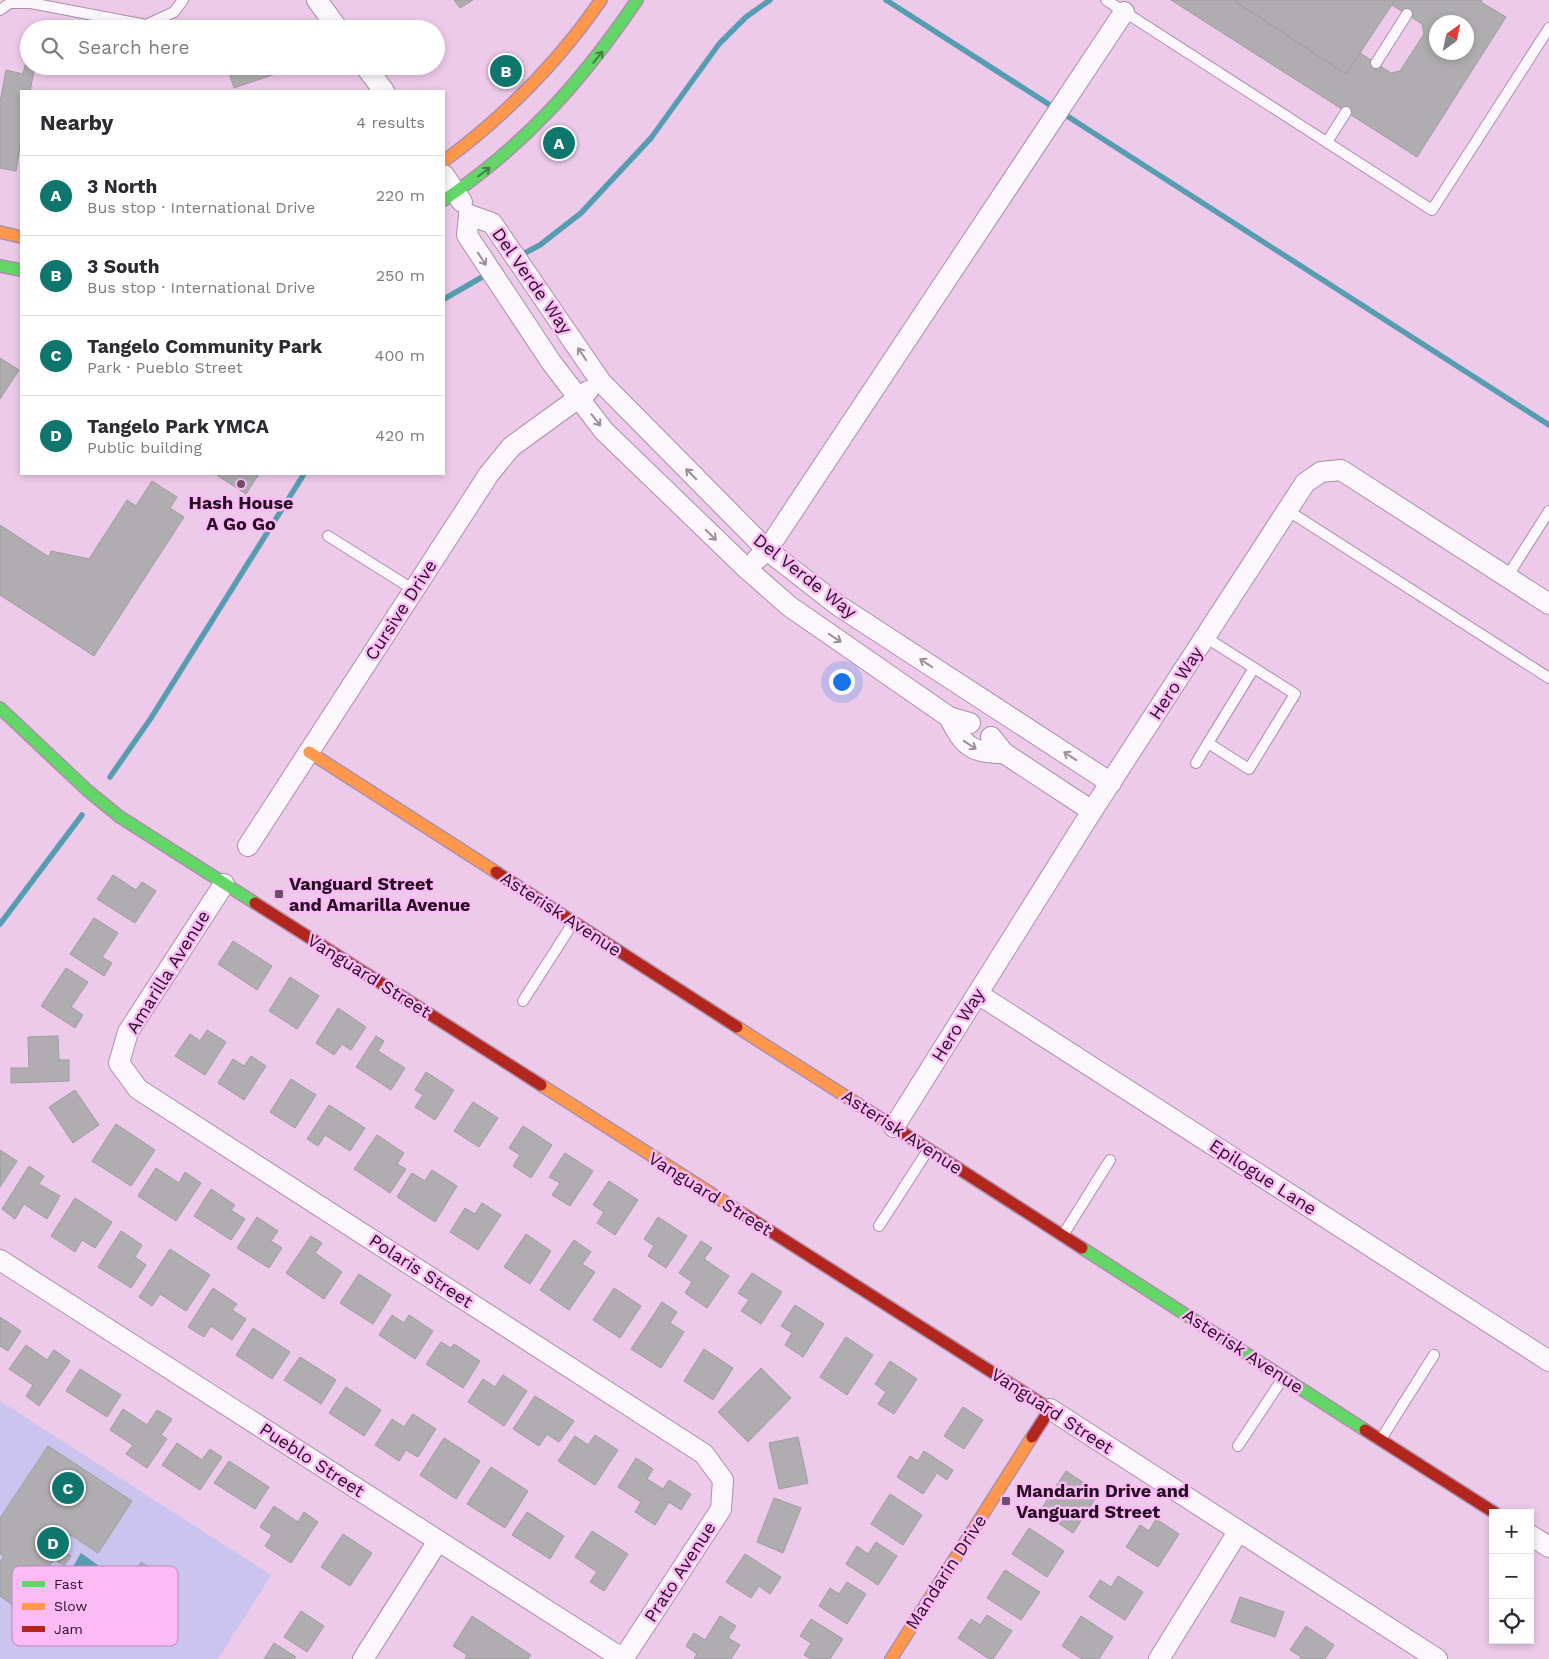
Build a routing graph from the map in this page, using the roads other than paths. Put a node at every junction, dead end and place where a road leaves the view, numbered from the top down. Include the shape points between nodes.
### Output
1 (183, 0) edge
2 (317, 0) edge
3 (601, 0) edge
4 (637, 0) edge
5 (1106, 0) edge
6 (0, 10) edge
7 (1124, 12) junction
8 (1407, 14) dead end
9 (120, 20) edge
10 (157, 20) edge
11 (331, 20) edge
12 (1549, 28) edge
13 (1376, 63) dead end
14 (372, 75) edge
15 (383, 90) edge
16 (1346, 112) dead end
17 (1326, 142) junction
18 (445, 160) edge
19 (445, 178) edge
20 (450, 196) edge
21 (469, 215) junction
22 (0, 232) edge
23 (20, 237) edge
24 (0, 266) edge
25 (20, 270) edge
26 (601, 382) junction
27 (578, 398) junction
28 (1288, 510) junction
29 (1549, 511) edge
30 (328, 536) dead end
31 (767, 550) junction
32 (747, 569) junction
33 (1507, 577) junction
34 (414, 590) junction
35 (1549, 604) edge
36 (1205, 637) junction
37 (1254, 668) junction
38 (1549, 678) edge
39 (967, 689) junction
40 (0, 708) edge
41 (949, 717) junction
42 (970, 723) dead end
43 (991, 737) dead end
44 (1208, 743) junction
45 (309, 752) junction
46 (1004, 753) junction
47 (1196, 763) dead end
48 (1111, 783) junction
49 (1092, 811) junction
50 (248, 846) dead end
51 (224, 884) junction
52 (573, 922) junction
53 (978, 994) junction
54 (523, 1001) dead end
55 (119, 1063) joint
56 (894, 1127) junction
57 (929, 1149) junction
58 (1110, 1160) dead end
59 (879, 1226) dead end
60 (1063, 1236) junction
61 (0, 1260) edge
62 (1434, 1355) dead end
63 (1547, 1356) edge
64 (1283, 1377) junction
65 (1050, 1410) junction
66 (1381, 1439) junction
67 (1238, 1446) dead end
68 (723, 1480) joint
69 (1489, 1509) edge
70 (1238, 1532) junction
71 (1534, 1538) edge
72 (438, 1541) junction
73 (1549, 1547) edge
74 (363, 1659) edge
75 (623, 1659) edge
76 (891, 1659) edge
77 (1159, 1659) edge
78 (1436, 1659) edge

1 - 10 lane via 174,12
2 - 11 street
3 - 18 street via 563,54 529,92 475,140
20 -> 4 street via 532,131 574,88 605,49
5 - 7 lane
6 - 9 lane via 10,3 31,3
7 - 17 lane
7 - 31 street
8 - 13 lane
12 - 17 lane via 1432,210
14 - 15 street
16 - 17 lane
19 - 20 street
20 - 21 street
26 -> 21 street, Del Verde Way via 492,223
21 -> 27 street, Del Verde Way via 467,235 550,362
22 - 23 street
24 - 25 street
26 - 27 street, Cursive Drive
31 -> 26 street, Del Verde Way
27 -> 32 street, Del Verde Way via 604,431
27 - 34 street, Cursive Drive via 511,447 489,474
28 - 33 street, Hero Way via 1305,483 1321,472 1341,470
28 - 36 street, Hero Way
28 - 38 lane
29 - 33 lane
30 - 34 lane
31 - 32 street
39 -> 31 street, Del Verde Way via 839,606
32 -> 41 street, Del Verde Way via 789,606
33 - 35 street, Hero Way
34 - 45 street, Cursive Drive
36 - 37 lane
36 - 48 street, Hero Way
37 - 44 lane
37 - 44 lane via 1295,694 1249,769
39 - 41 street
48 -> 39 street, Del Verde Way
40 - 51 street, Vanguard Street via 120,817
41 - 42 street, Del Verde Way
41 -> 46 street, Del Verde Way via 961,740 982,753
43 - 46 street, Del Verde Way
44 - 47 lane
45 - 50 street, Cursive Drive
45 - 52 street, Asterisk Avenue
46 - 49 street, Del Verde Way
48 - 49 street, Hero Way
49 - 53 street, Hero Way
51 - 55 street, Amarilla Avenue via 128,1032
51 - 65 street, Vanguard Street
52 - 54 lane
52 - 56 street, Asterisk Avenue
53 - 56 street, Hero Way
53 - 63 street, Epilogue Lane
55 - 68 street, Polaris Street via 138,1089 704,1454
56 - 57 street, Asterisk Avenue
57 - 59 lane
57 - 60 street, Asterisk Avenue
58 - 60 lane
60 - 64 street, Asterisk Avenue
61 - 72 street, Pueblo Street
62 - 66 lane
64 - 66 street, Asterisk Avenue
64 - 67 lane
65 - 70 street, Vanguard Street
65 - 76 street, Mandarin Drive
66 - 69 street, Asterisk Avenue
68 - 75 street, Prato Avenue via 721,1509
70 - 77 street
70 - 78 street, Vanguard Street
71 - 73 street
72 - 74 street
72 - 75 street, Pueblo Street

